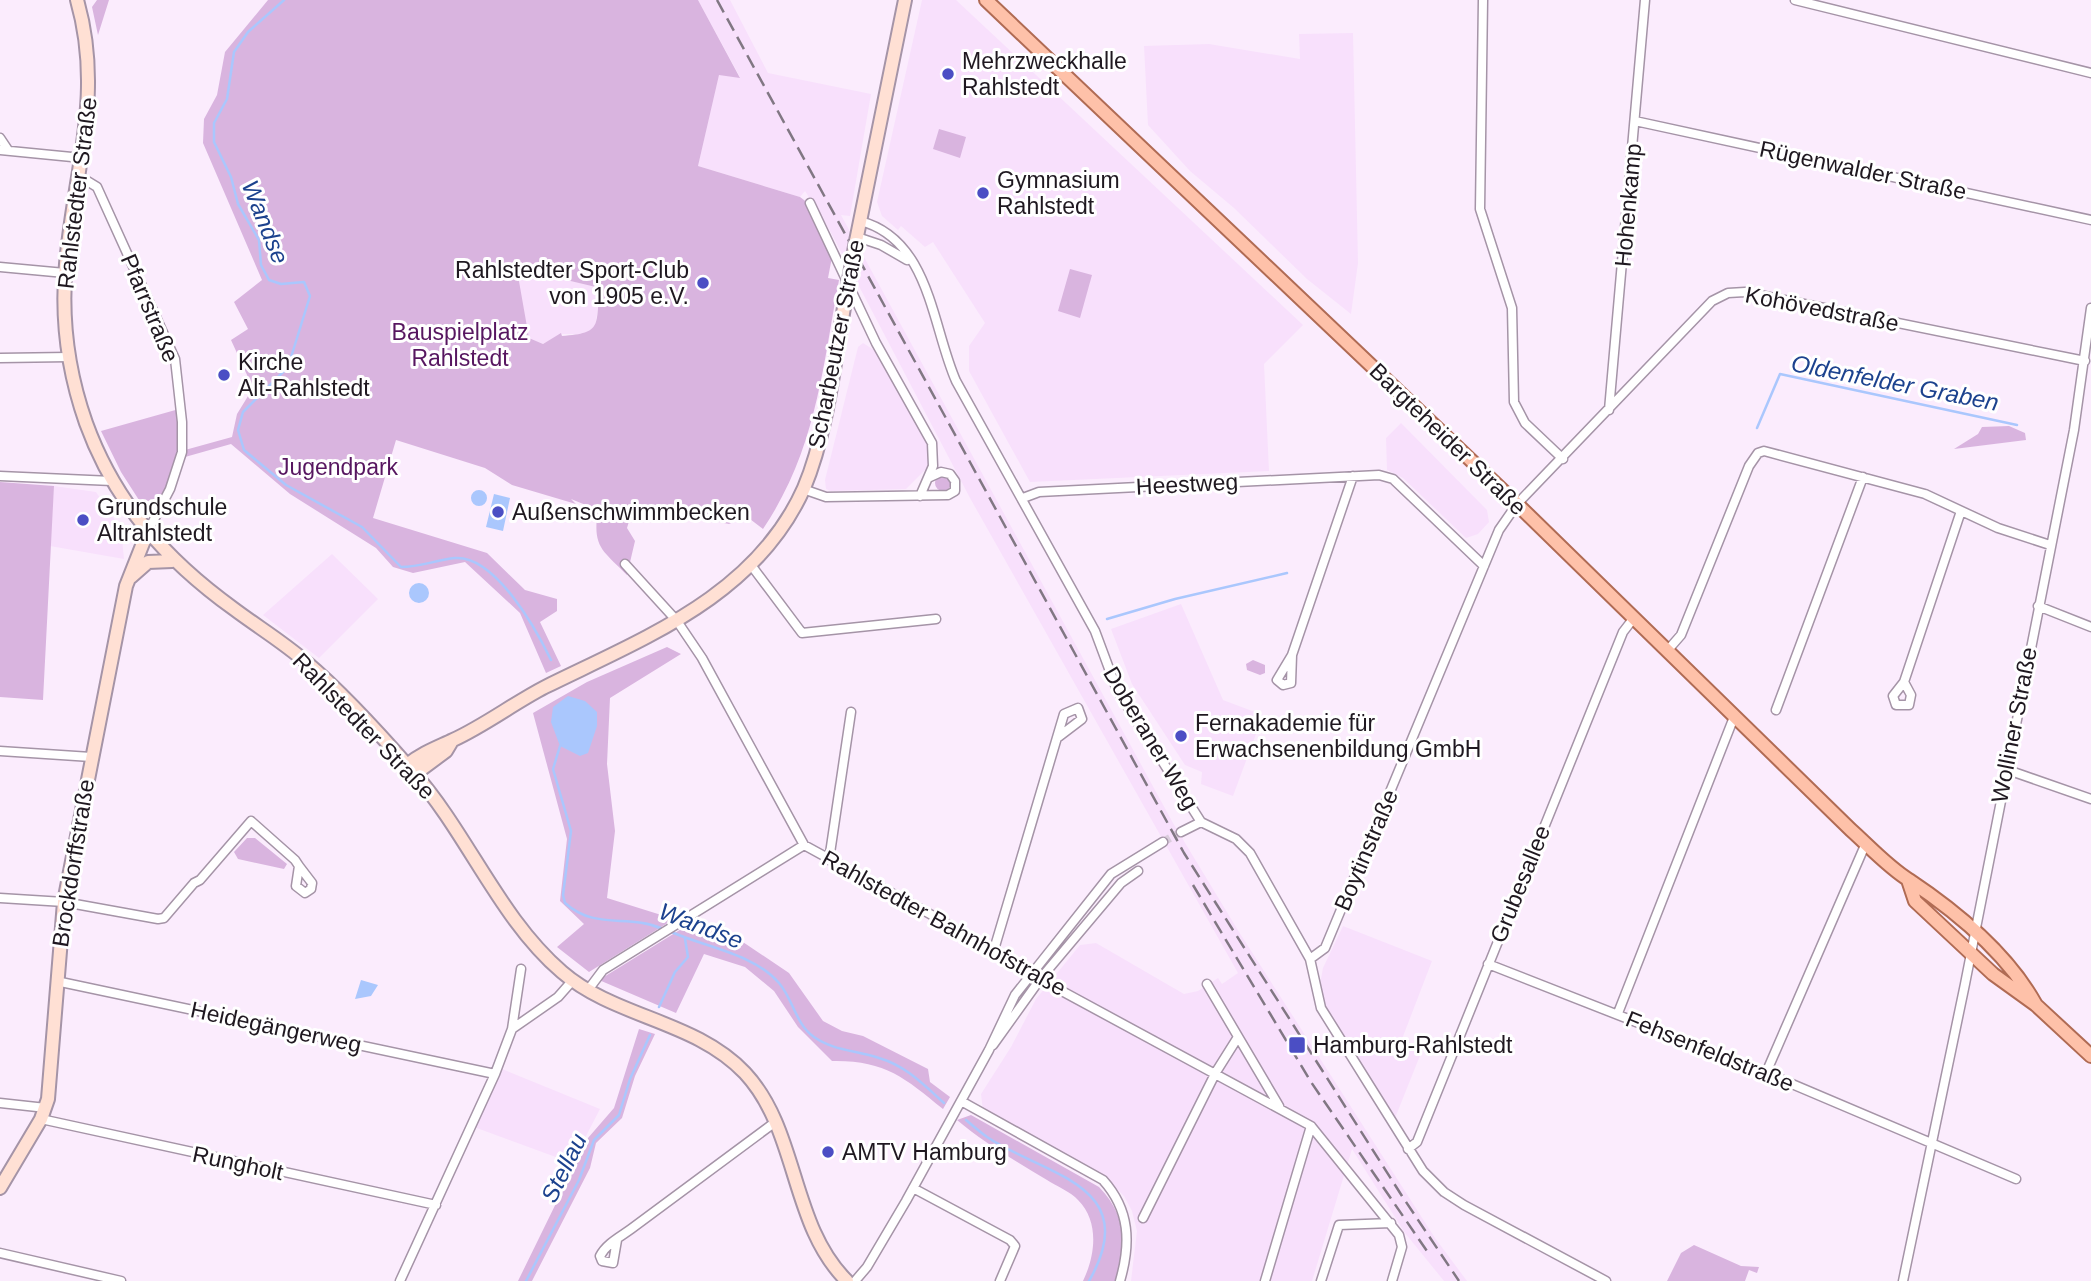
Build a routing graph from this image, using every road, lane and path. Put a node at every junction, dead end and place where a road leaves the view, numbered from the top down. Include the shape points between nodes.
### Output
1 (77, 0) edge
2 (899, 0) edge
3 (905, 0) edge
4 (986, 0) edge
5 (1483, 0) edge
6 (1645, 0) edge
7 (1796, 0) edge
8 (900, 16) junction
9 (2091, 74) edge
10 (1635, 121) junction
11 (0, 138) edge
12 (4, 150) edge
13 (82, 158) junction
14 (79, 176) junction
15 (810, 203) dead end
16 (2091, 220) edge
17 (860, 221) junction
18 (857, 239) junction
19 (909, 262) junction
20 (0, 267) edge
21 (65, 273) junction
22 (2091, 308) edge
23 (69, 357) junction
24 (0, 358) edge
25 (2085, 361) junction
26 (1609, 410) junction
27 (1563, 459) junction
28 (0, 476) edge
29 (1353, 476) junction
30 (930, 477) junction
31 (1863, 477) junction
32 (112, 481) junction
33 (803, 489) junction
34 (920, 496) junction
35 (1023, 498) junction
36 (1517, 504) junction
37 (1961, 510) junction
38 (147, 533) junction
39 (2050, 545) junction
40 (172, 561) junction
41 (625, 564) dead end
42 (751, 565) junction
43 (1484, 566) junction
44 (126, 586) junction
45 (2038, 606) junction
46 (936, 619) dead end
47 (1633, 619) junction
48 (677, 621) junction
49 (2091, 627) edge
50 (1667, 651) junction
51 (1292, 655) dead end
52 (1904, 682) dead end
53 (1776, 709) dead end
54 (851, 712) dead end
55 (1734, 717) junction
56 (1057, 738) dead end
57 (0, 751) edge
58 (91, 757) junction
59 (2006, 769) junction
60 (411, 770) junction
61 (2091, 799) edge
62 (1201, 822) junction
63 (1181, 832) tunnel mouth
64 (1163, 842) tunnel mouth
65 (1866, 843) junction
66 (804, 845) junction
67 (829, 860) junction
68 (299, 866) dead end
69 (1139, 871) dead end
70 (1908, 880) junction
71 (0, 898) edge
72 (64, 902) junction
73 (1076, 929) junction
74 (1973, 932) junction
75 (1969, 952) junction
76 (993, 953) junction
77 (1310, 959) junction
78 (1488, 964) junction
79 (522, 970) dead end
80 (1031, 974) junction
81 (1041, 978) junction
82 (573, 980) junction
83 (56, 981) junction
84 (1207, 984) dead end
85 (588, 990) junction
86 (2036, 1005) junction
87 (1618, 1013) junction
88 (512, 1029) junction
89 (1238, 1037) junction
90 (989, 1050) junction
91 (2091, 1056) edge
92 (1216, 1072) junction
93 (1766, 1073) junction
94 (495, 1074) junction
95 (961, 1101) junction
96 (0, 1103) edge
97 (1281, 1108) junction
98 (43, 1114) junction
99 (774, 1122) junction
100 (1311, 1126) junction
101 (1931, 1141) junction
102 (1408, 1149) junction
103 (2016, 1179) dead end
104 (0, 1188) edge
105 (913, 1188) junction
106 (436, 1205) junction
107 (1143, 1218) dead end
108 (1391, 1223) junction
109 (617, 1240) dead end
110 (0, 1253) edge
111 (121, 1281) edge
112 (400, 1281) edge
113 (847, 1281) edge
114 (855, 1281) edge
115 (1000, 1281) edge
116 (1120, 1281) edge
117 (1265, 1281) edge
118 (1321, 1281) edge
119 (1392, 1281) edge
120 (1606, 1281) edge
121 (1903, 1281) edge

1 - 13 main road, Rahlstedter Straße via 87,43 89,80
2 - 8 main road, Scharbeutzer Straße
3 - 8 main road, Scharbeutzer Straße
4 - 36 main road, Bargteheider Straße
5 - 27 street via 1480,209 1512,308 1514,402 1525,423
6 - 10 street, Hohenkamp
7 - 9 street
8 - 17 main road, Scharbeutzer Straße
10 - 16 street, Rügenwalder Straße
10 - 26 street, Hohenkamp
11 - 12 street
12 - 13 street
13 - 14 main road, Rahlstedter Straße
14 - 21 main road, Rahlstedter Straße
14 - 38 street, Pfarrstraße via 97,187 175,359 182,452 170,489
15 - 30 street via 876,343 932,443
17 - 18 main road, Scharbeutzer Straße
17 - 19 street, Doberaner Weg via 890,235
18 - 19 street, Doberaner Weg via 881,245
18 - 33 main road, Scharbeutzer Straße, bridge via 815,455
19 - 35 street, Doberaner Weg via 933,304 956,380
20 - 21 street
21 - 23 main road, Rahlstedter Straße
22 - 25 street, Wolliner Straße
23 - 24 street
23 - 32 main road, Rahlstedter Straße via 87,425
25 - 26 street, Kohövedstraße via 1745,292 1728,293 1712,300
25 - 39 street, Wolliner Straße
26 - 27 street, Kohövedstraße
27 - 36 street, Kohövedstraße
28 - 32 street
29 - 35 street, Heestweg via 1039,492
29 - 43 street, Heestweg via 1379,475 1393,480
29 - 51 street
30 - 34 street
30 - 34 street via 947,472 955,481 955,491
31 - 37 street via 1925,494
31 - 50 street via 1770,451 1758,453 1681,635
31 - 53 street
32 - 38 main road, Rahlstedter Straße
33 - 34 street via 826,498
33 - 42 main road, Scharbeutzer Straße via 787,520
35 - 62 street, Doberaner Weg via 1094,631 1117,690
36 - 43 street, Boytinstraße via 1499,530
36 - 47 main road, Bargteheider Straße
37 - 39 street
37 - 52 street
38 - 40 main road, Rahlstedter Straße
38 - 44 main road, Brockdorffstraße
39 - 45 street, Wolliner Straße
40 - 44 main road via 148,562
40 - 60 main road, Rahlstedter Straße via 308,663
41 - 48 street, Rahlstedter Bahnhofstraße
42 - 46 street via 802,633
42 - 48 main road, Scharbeutzer Straße
43 - 77 street, Boytinstraße via 1325,948
44 - 58 main road, Brockdorffstraße
45 - 49 street
45 - 59 street, Wolliner Straße
47 - 50 main road, Bargteheider Straße
47 - 78 street, Grubesallee via 1623,632
48 - 60 main road via 425,752
48 - 66 street, Rahlstedter Bahnhofstraße via 717,683
50 - 55 main road, Bargteheider Straße
54 - 67 street
55 - 65 main road, Bargteheider Straße
55 - 87 street
56 - 76 street
57 - 58 street
58 - 72 main road, Brockdorffstraße
59 - 61 street
59 - 74 street, Wolliner Straße
60 - 82 main road, Rahlstedter Straße via 530,939
62 - 63 street
62 - 77 street, Doberaner Weg via 1247,850
64 - 73 street via 1116,869 1088,903
65 - 70 main road, Bargteheider Straße
65 - 93 street
66 - 67 street, Rahlstedter Bahnhofstraße
66 - 85 street via 603,970
67 - 76 street, Rahlstedter Bahnhofstraße
68 - 72 street via 251,821 164,918
69 - 73 street
70 - 74 main road, Bargteheider Straße via 1925,889
70 - 75 main road, Bargteheider Straße via 1915,901
71 - 72 street
72 - 83 main road, Brockdorffstraße
73 - 80 street
73 - 81 street via 1077,939
74 - 75 street, Wolliner Straße
74 - 86 main road, Bargteheider Straße via 2020,976
75 - 86 main road, Bargteheider Straße via 2010,989
75 - 101 street, Wolliner Straße
76 - 80 street, Rahlstedter Bahnhofstraße
77 - 102 street, Doberaner Weg via 1321,1008
78 - 87 street, Fehsenfeldstraße
78 - 102 street, Grubesallee via 1417,1142
79 - 88 street
80 - 81 street, Rahlstedter Bahnhofstraße
80 - 90 street
81 - 90 street
81 - 92 street, Rahlstedter Bahnhofstraße
82 - 85 main road, Rahlstedter Straße
82 - 88 street via 558,998
83 - 94 street, Heidegängerweg
83 - 98 main road, Brockdorffstraße
84 - 89 street
85 - 99 main road, Rahlstedter Straße via 722,1053 755,1085
86 - 91 main road, Bargteheider Straße
87 - 93 street, Fehsenfeldstraße
88 - 94 street
89 - 92 street
89 - 97 street
90 - 95 street
92 - 97 street, Rahlstedter Bahnhofstraße
92 - 107 street
93 - 101 street, Fehsenfeldstraße
94 - 106 street
95 - 105 street
95 - 116 street via 1102,1180 1115,1194 1127,1227
96 - 98 street, Rungholt
97 - 100 street, Rahlstedter Bahnhofstraße
98 - 104 main road, Brockdorffstraße
98 - 106 street, Rungholt
99 - 109 street
99 - 113 main road, Rahlstedter Straße via 820,1246
100 - 108 street, Rahlstedter Bahnhofstraße
100 - 117 street
101 - 103 street
101 - 121 street, Wolliner Straße
102 - 120 street, Doberaner Weg via 1450,1197
105 - 114 street via 872,1261
105 - 115 street via 1010,1240 1014,1253
106 - 112 street
108 - 118 street via 1339,1226
108 - 119 street via 1402,1247
110 - 111 street

